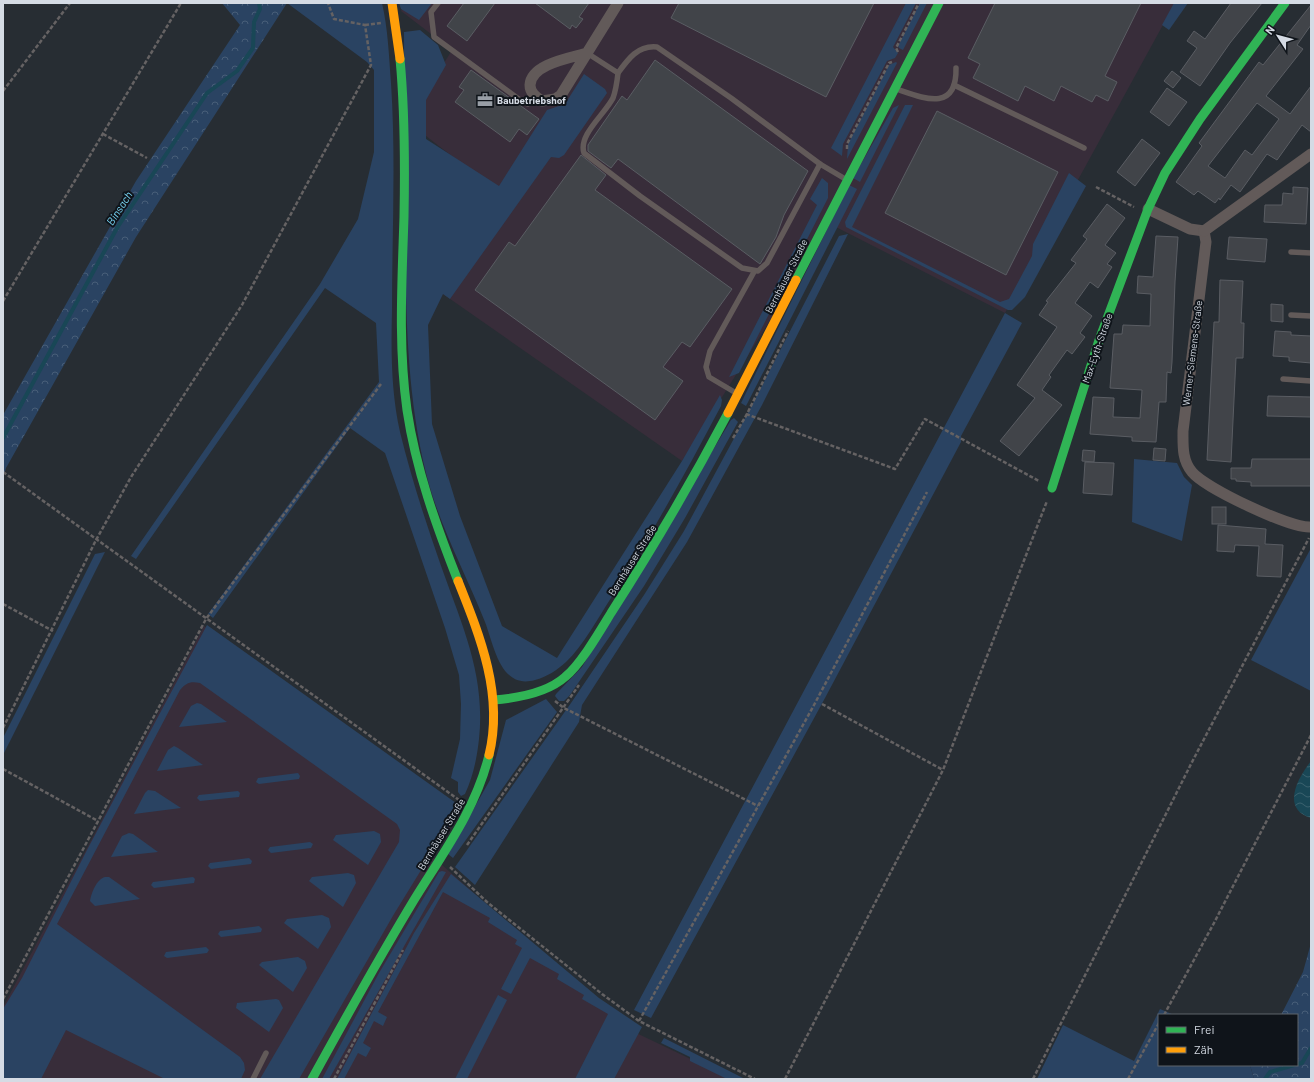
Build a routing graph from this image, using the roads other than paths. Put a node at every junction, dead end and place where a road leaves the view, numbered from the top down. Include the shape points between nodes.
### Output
1 (392, 3) edge
2 (438, 3) edge
3 (618, 3) edge
4 (939, 3) edge
5 (1285, 3) edge
6 (587, 53) junction
7 (956, 68) dead end
8 (618, 73) junction
9 (954, 85) junction
10 (894, 89) junction
11 (536, 97) junction
12 (1084, 148) dead end
13 (1311, 154) edge
14 (820, 164) junction
15 (848, 180) junction
16 (1148, 211) junction
17 (1204, 231) junction
18 (1291, 252) dead end
19 (1311, 253) edge
20 (754, 272) junction
21 (1291, 315) dead end
22 (1311, 316) edge
23 (1283, 379) dead end
24 (1311, 381) edge
25 (738, 394) junction
26 (1052, 488) road end
27 (1311, 528) edge
28 (494, 700) junction
29 (266, 1053) dead end
30 (253, 1079) edge
31 (312, 1079) edge

1 - 28 street via 401,69 404,117 401,334 408,416 422,481 435,522 484,648
2 - 11 lane via 431,12 434,37 520,100 528,104
3 - 6 street
4 - 10 street, Bernhäuser Straße
5 - 16 street, Max-Eyth-Straße via 1200,119 1165,173
6 - 8 lane
6 - 11 street via 561,95 548,101
6 - 11 street via 539,68 531,79 530,86
7 - 9 lane
8 - 14 lane via 638,50 657,46
8 - 20 lane via 613,98 585,139 584,153 736,264
9 - 10 lane via 949,93 931,100
9 - 12 lane
10 - 15 street, Bernhäuser Straße
13 - 17 street
14 - 15 lane
14 - 20 lane via 774,253 763,269
15 - 25 street, Bernhäuser Straße
16 - 17 street via 1190,229
16 - 26 street, Max-Eyth-Straße via 1098,340
17 - 27 street, Werner-Siemens-Straße via 1206,242 1183,431 1183,455 1199,480 1214,489 1288,523
18 - 19 lane
20 - 25 lane via 710,351 706,367 709,376
21 - 22 lane
23 - 24 lane
25 - 28 street, Bernhäuser Straße via 658,540 573,670 547,689 509,699
28 - 31 street, Bernhäuser Straße via 491,750 484,777 471,808 402,921
29 - 30 lane

